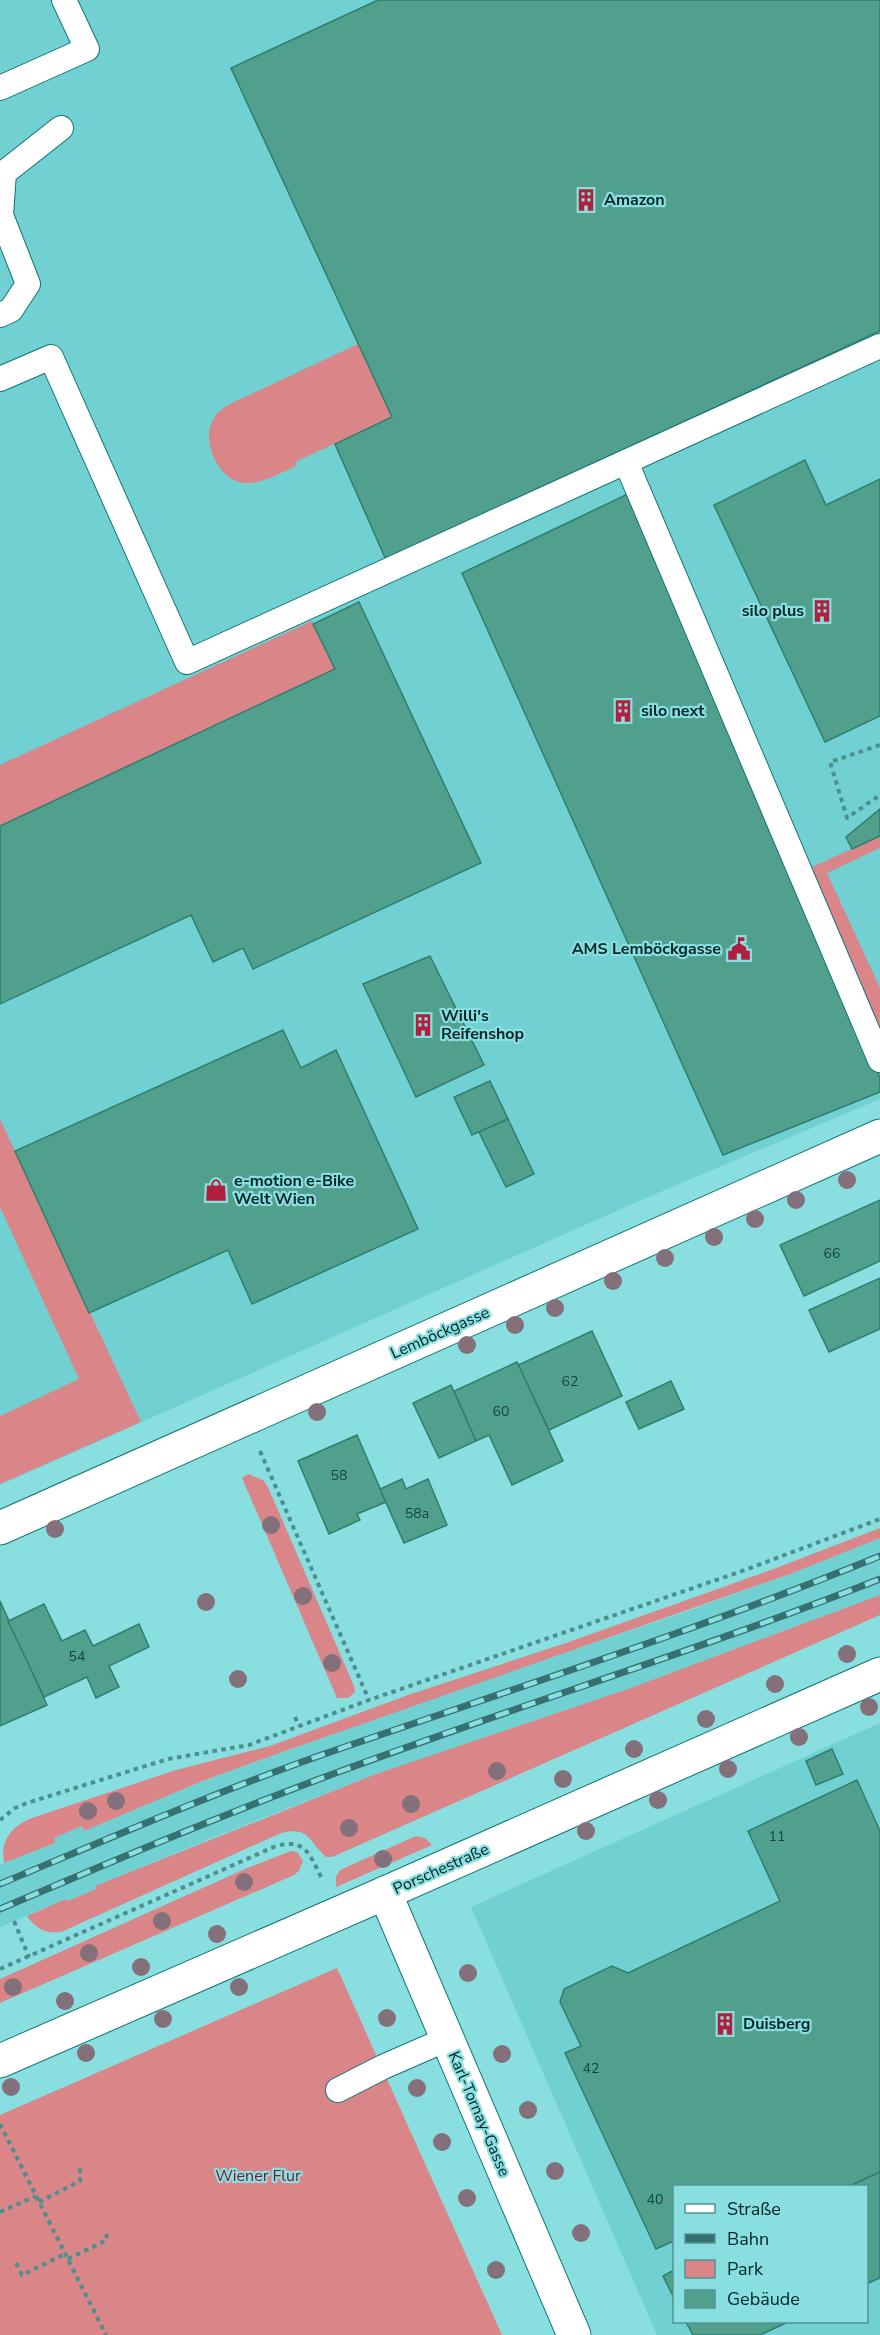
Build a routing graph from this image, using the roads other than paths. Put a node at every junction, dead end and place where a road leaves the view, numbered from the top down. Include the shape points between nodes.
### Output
1 (64, 0) edge
2 (0, 88) edge
3 (61, 128) dead end
4 (0, 315) edge
5 (880, 346) edge
6 (0, 380) edge
7 (626, 462) junction
8 (880, 1060) edge
9 (880, 1136) edge
10 (0, 1528) edge
11 (880, 1674) edge
12 (385, 1893) junction
13 (447, 2039) junction
14 (0, 2061) edge
15 (338, 2090) dead end
16 (574, 2335) edge

1 - 2 lane via 87,49
3 - 4 lane via 4,173 1,215 28,284 10,310
5 - 7 lane
6 - 7 lane via 51,357 188,662
7 - 8 lane
9 - 10 street, Lemböckgasse
11 - 12 street, Porschestraße
12 - 13 street, Karl-Tornay-Gasse
12 - 14 street, Porschestraße
13 - 15 lane
13 - 16 street, Karl-Tornay-Gasse

